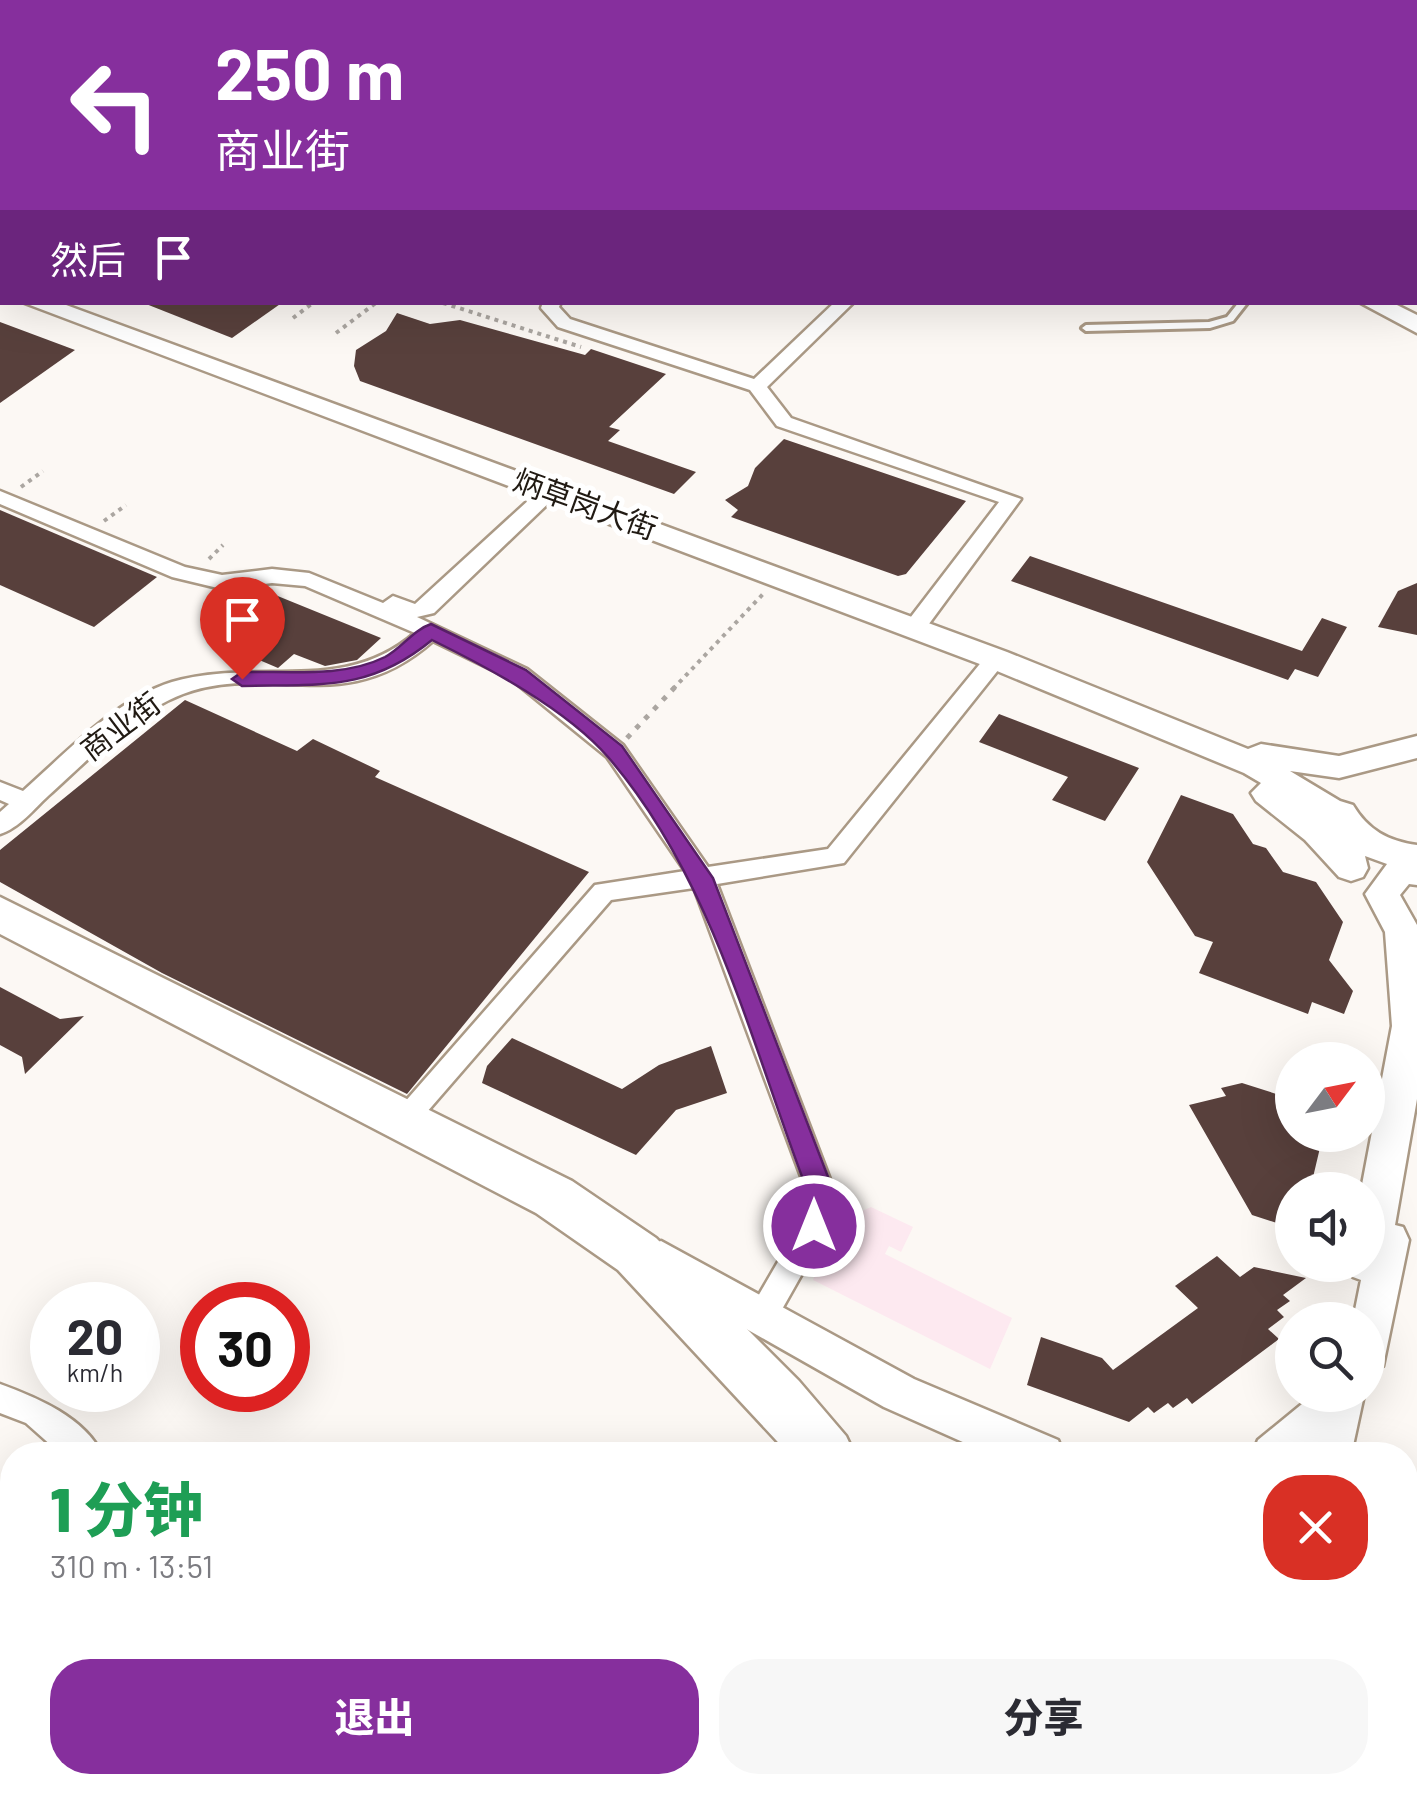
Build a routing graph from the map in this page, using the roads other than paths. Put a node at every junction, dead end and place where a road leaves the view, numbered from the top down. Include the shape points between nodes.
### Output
1 (43, 305) edge
2 (103, 305) edge
3 (551, 305) edge
4 (843, 305) edge
5 (1242, 305) edge
6 (1380, 305) edge
7 (1384, 305) edge
8 (1417, 315) edge
9 (1417, 325) edge
10 (1086, 328) dead end
11 (756, 386) junction
12 (558, 485) junction
13 (0, 497) edge
14 (308, 580) junction
15 (922, 618) junction
16 (431, 631) junction
17 (996, 659) junction
18 (1142, 710) junction
19 (1404, 763) edge
20 (1339, 766) junction
21 (0, 790) edge
22 (26, 803) junction
23 (1344, 820) junction
24 (0, 825) edge
25 (1417, 857) edge
26 (1348, 863) junction
27 (1417, 872) edge
28 (702, 878) junction
29 (0, 914) edge
30 (0, 940) edge
31 (1408, 989) junction
32 (1411, 1081) edge
33 (403, 1120) junction
34 (1385, 1189) edge
35 (554, 1198) junction
36 (1376, 1302) edge
37 (761, 1318) junction
38 (0, 1398) edge
39 (1327, 1412) edge
40 (1338, 1412) edge
41 (1358, 1412) edge
42 (71, 1442) edge
43 (783, 1442) edge
44 (815, 1442) edge
45 (1012, 1442) edge
46 (1291, 1442) edge
47 (1332, 1442) edge
48 (1354, 1442) edge

1 - 12 street, 炳草岗大街
2 - 12 street
3 - 11 street via 564,324
4 - 11 street
5 - 10 lane via 1230,319 1210,326
6 - 9 street
7 - 8 lane
11 - 15 street via 784,422 1011,499
12 - 14 street via 426,608 414,611 324,576
12 - 15 street, 炳草岗大街
12 - 15 street, 炳草岗大街 via 779,577
13 - 14 street via 180,572 222,582
14 - 16 street
15 - 17 street, 炳草岗大街
15 - 18 street, 炳草岗大街 via 1018,644
16 - 22 street, 商业街 via 395,660 367,671 210,680 177,688 146,702
16 - 28 street via 519,674 615,751
17 - 18 street, 炳草岗大街
17 - 28 street via 836,858
18 - 20 street via 1253,753
18 - 23 street via 1256,765
18 - 26 street via 1245,777
19 - 20 street
19 - 20 street
19 - 23 street via 1348,782 1341,792
21 - 22 street
22 - 24 street, 商业街
23 - 25 street via 1372,846
23 - 26 street
26 - 31 street via 1384,923
27 - 31 street via 1400,871 1382,894 1403,932
28 - 33 street via 604,892
28 - 37 street via 817,1182 814,1226
29 - 33 highway
30 - 43 highway via 545,1216 690,1340
31 - 32 street
32 - 34 street
32 - 36 street
33 - 35 highway
35 - 37 street
35 - 44 highway via 638,1254
37 - 45 street via 899,1393
38 - 42 street via 37,1413
39 - 46 street
40 - 47 street
41 - 48 street

